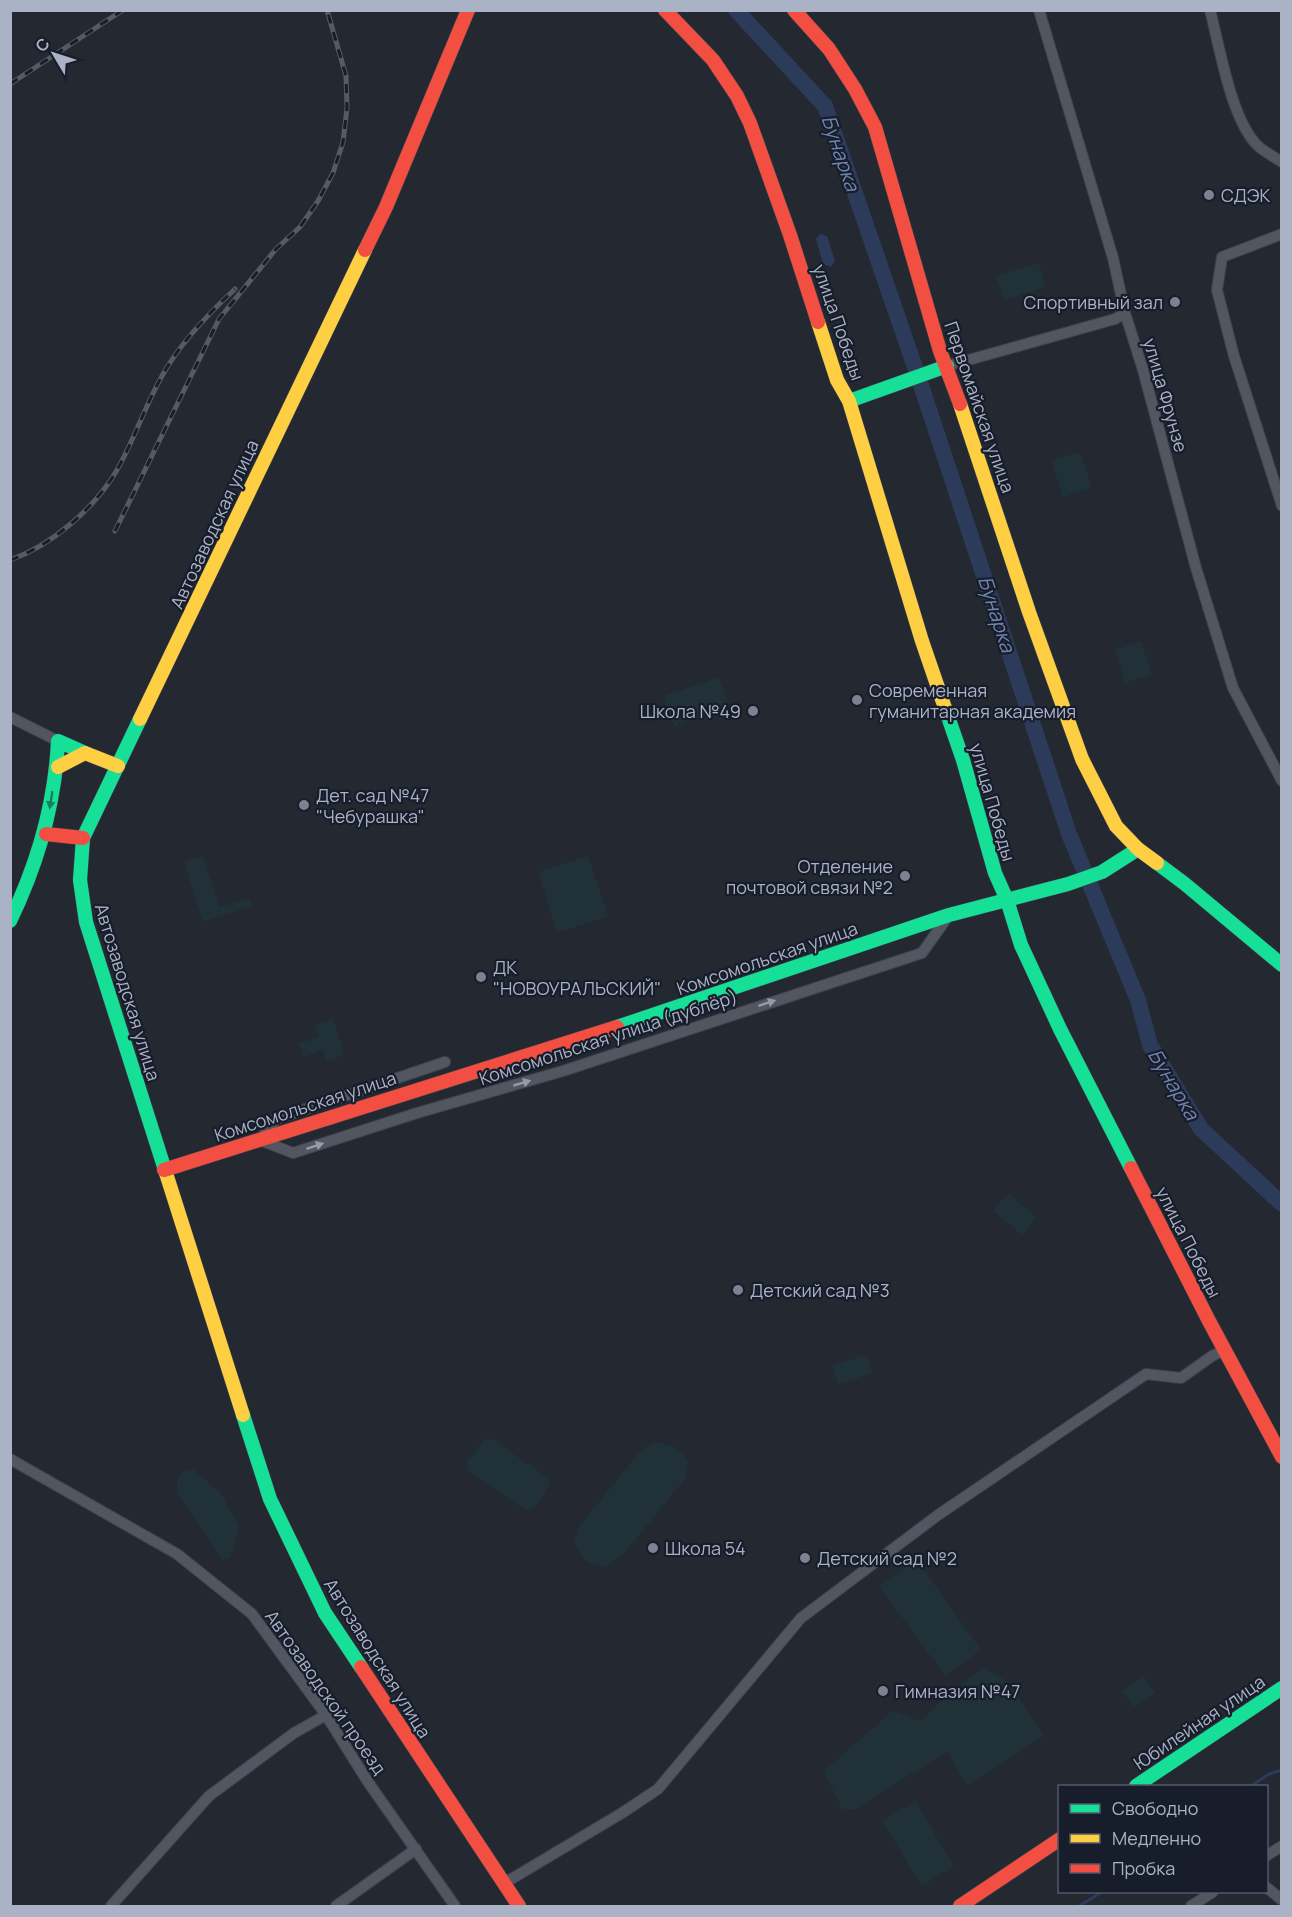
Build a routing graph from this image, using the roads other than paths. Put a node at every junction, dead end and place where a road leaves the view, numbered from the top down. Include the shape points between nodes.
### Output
1 (468, 10) edge
2 (665, 10) edge
3 (794, 10) edge
4 (1039, 10) edge
5 (1210, 10) edge
6 (1281, 162) edge
7 (1281, 234) edge
8 (1125, 313) junction
9 (947, 366) junction
10 (849, 401) junction
11 (1281, 506) edge
12 (10, 717) edge
13 (58, 741) junction
14 (85, 753) junction
15 (118, 766) junction
16 (58, 767) junction
17 (1281, 781) edge
18 (46, 834) junction
19 (83, 838) junction
20 (1138, 849) junction
21 (1007, 900) junction
22 (949, 915) junction
23 (10, 921) edge
24 (1281, 965) edge
25 (445, 1062) dead end
26 (260, 1140) junction
27 (164, 1170) junction
28 (1224, 1350) junction
29 (1281, 1457) edge
30 (10, 1459) edge
31 (1281, 1688) edge
32 (326, 1715) junction
33 (1137, 1785) edge
34 (1058, 1840) edge
35 (1281, 1846) edge
36 (416, 1849) junction
37 (1268, 1855) edge
38 (503, 1884) junction
39 (1268, 1889) edge
40 (1211, 1893) edge
41 (1281, 1900) edge
42 (111, 1906) edge
43 (336, 1906) edge
44 (455, 1906) edge
45 (519, 1906) edge
46 (960, 1906) edge
47 (1191, 1906) edge

1 - 15 street, Автозаводская улица via 386,207
2 - 10 street, улица Победы via 713,60 750,123 837,380
3 - 9 street, Первомайская улица via 829,49 875,128
4 - 8 street, улица Фрунзе via 1113,258
5 - 6 street via 1244,127 1259,147
7 - 11 street via 1222,257 1217,290
8 - 9 street
8 - 17 street, улица Фрунзе via 1233,688
9 - 10 street
9 - 20 street, Первомайская улица via 1082,759 1116,826
10 - 21 street, улица Победы via 995,873
12 - 13 street
13 - 14 street
13 - 16 street
14 - 15 street
14 - 16 street
15 - 19 street, Автозаводская улица
16 -> 18 street
18 - 19 street
18 - 23 street
19 - 27 street, Автозаводская улица via 80,886 86,922
20 - 21 street, Комсомольская улица via 1102,872
20 - 24 street
21 - 22 street, Комсомольская улица
21 - 28 street, улица Победы via 1021,945 1060,1029
22 - 26 street, Комсомольская улица via 682,1006
26 -> 22 street, Комсомольская улица (дублёр) via 293,1153 563,1071 922,952
25 - 26 street via 276,1119
26 - 27 street, Комсомольская улица
27 - 38 street, Автозаводская улица via 270,1499 325,1613
28 - 29 street, улица Победы
28 - 38 street via 1181,1378 1146,1374 928,1522 801,1618 658,1789
30 - 32 street, Автозаводской проезд via 177,1554 205,1574 252,1614
31 - 33 street, Юбилейная улица
32 - 36 street, Автозаводской проезд
32 - 42 street via 209,1796
34 - 46 street
35 - 37 street
36 - 43 street
36 - 44 street, Автозаводской проезд
38 - 45 street, Автозаводская улица
39 - 41 street
40 - 47 street

